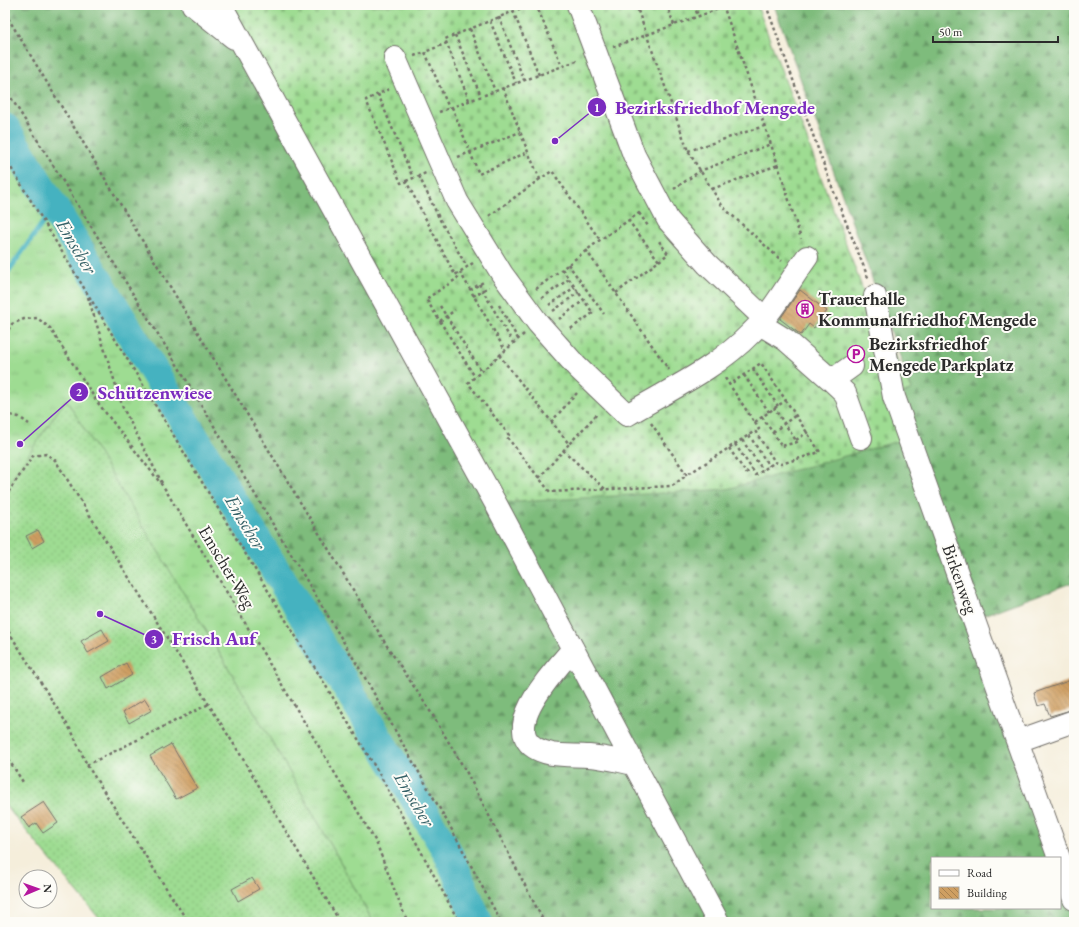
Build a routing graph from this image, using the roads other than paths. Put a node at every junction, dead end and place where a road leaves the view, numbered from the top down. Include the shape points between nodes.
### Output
1 (193, 5) edge
2 (221, 5) edge
3 (578, 5) edge
4 (241, 43) junction
5 (403, 57) road end
6 (801, 265) road end
7 (875, 296) road end
8 (762, 321) junction
9 (852, 366) dead end
10 (829, 378) junction
11 (861, 438) dead end
12 (573, 649) junction
13 (1074, 721) edge
14 (1024, 739) junction
15 (634, 764) junction
16 (1059, 857) edge
17 (1074, 857) edge
18 (1061, 862) edge
19 (1074, 899) edge
20 (718, 922) edge

1 - 4 street
2 - 4 street
3 - 8 street via 634,155 668,220
4 - 12 street via 376,284
5 - 8 street via 405,82 457,201 472,228 539,324 590,380 627,415 714,363 742,342
6 - 8 street
7 - 14 street, Birkenweg via 894,397
8 - 10 street
9 - 10 street via 838,376
10 - 11 street via 844,393
12 - 15 street
12 - 15 street via 526,712 523,728 529,744 552,754 591,756
13 - 14 street
14 - 16 street, Birkenweg
14 - 17 street
15 - 20 street
18 - 19 street, Birkenweg

